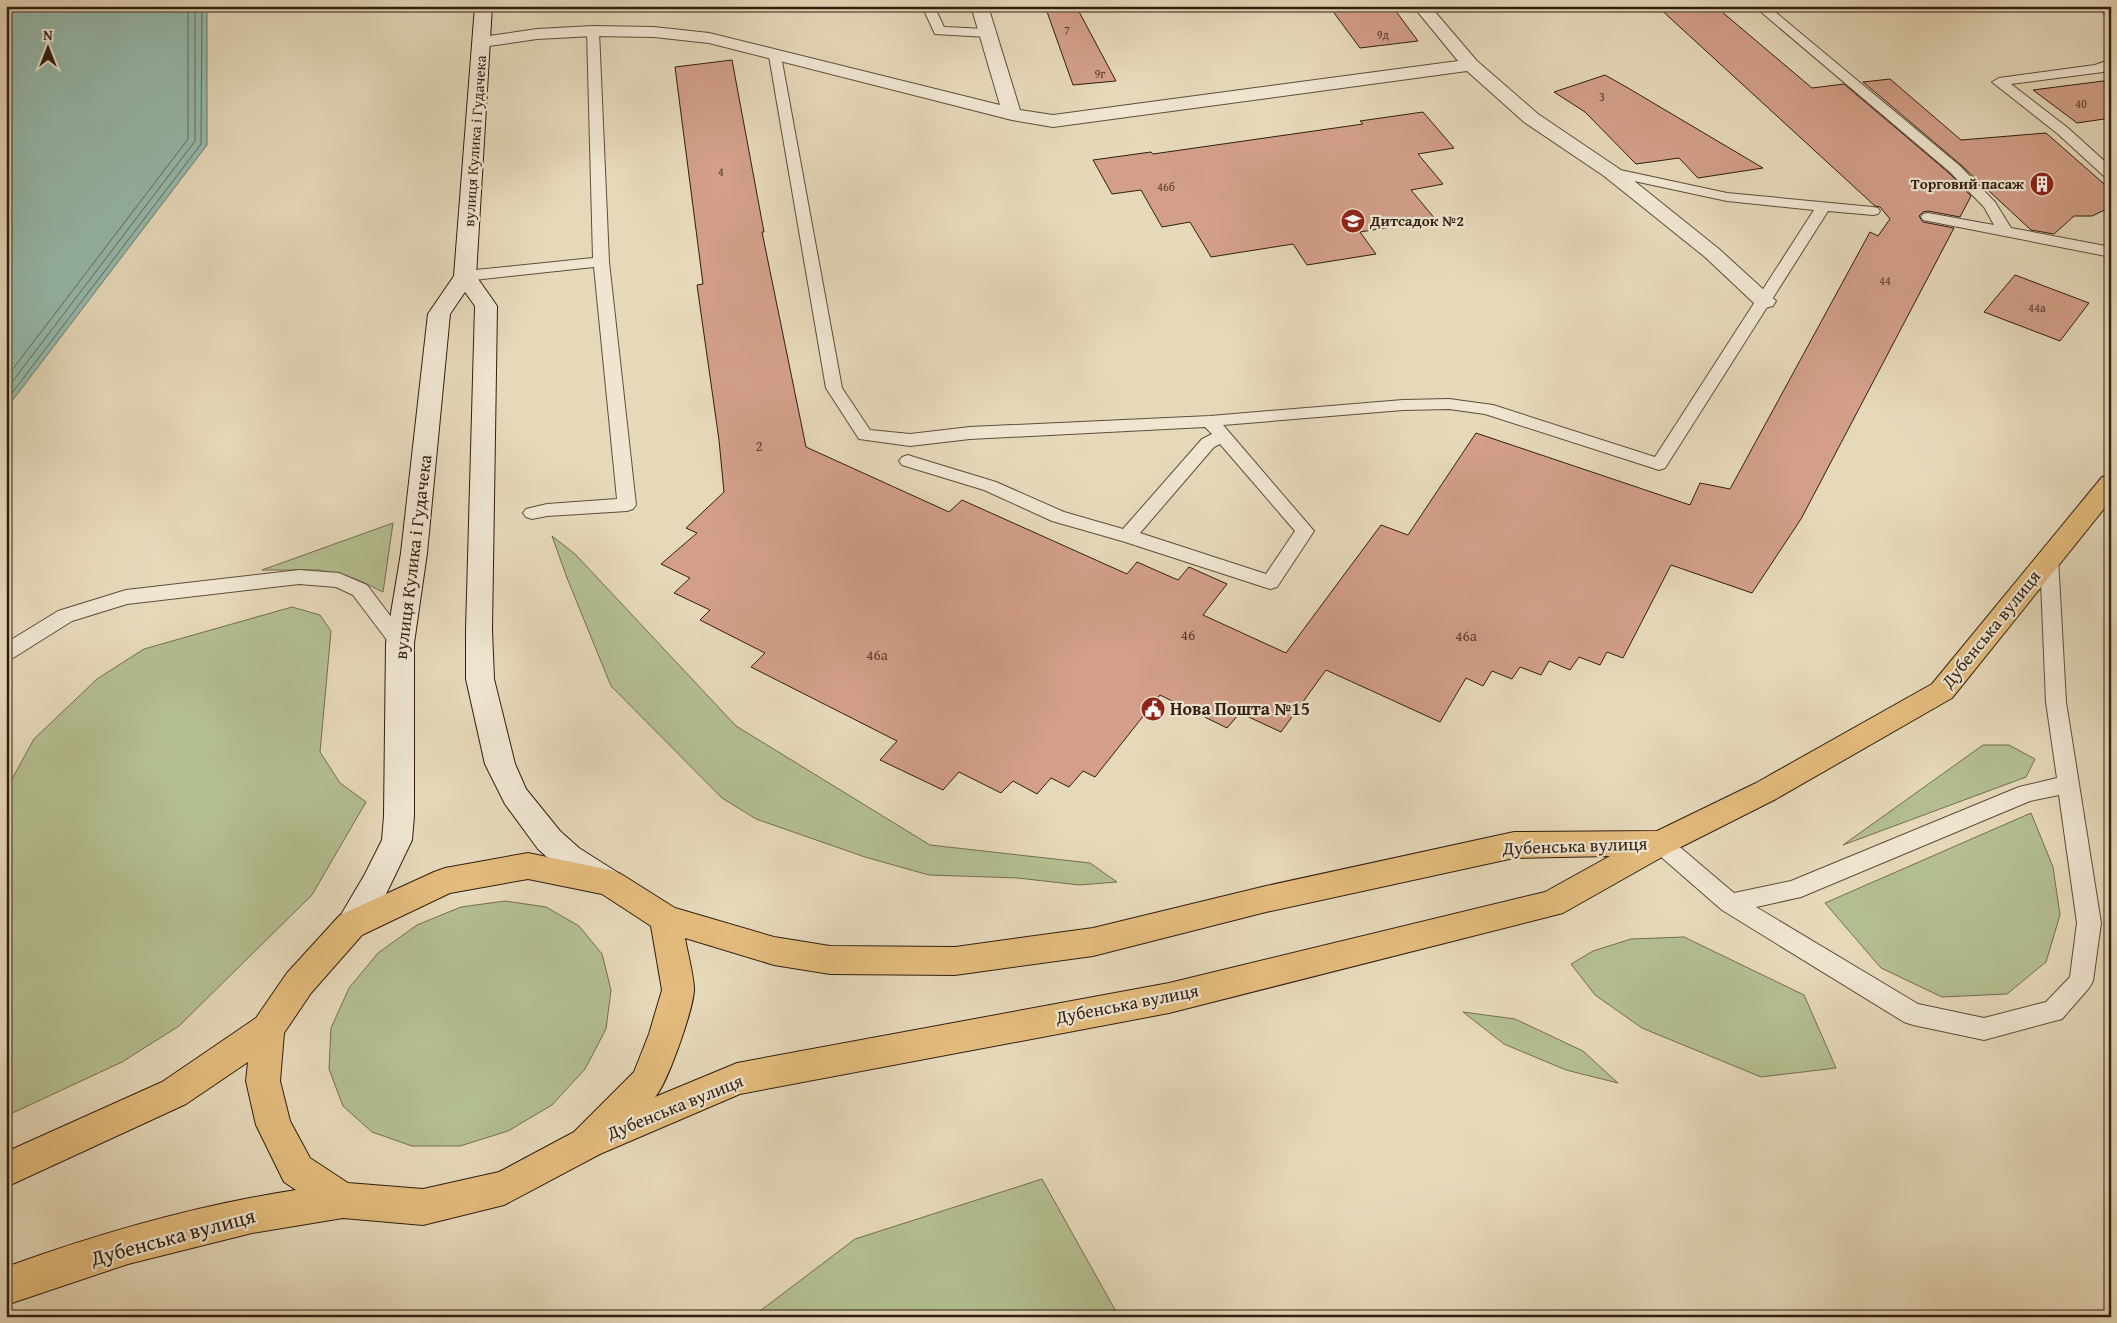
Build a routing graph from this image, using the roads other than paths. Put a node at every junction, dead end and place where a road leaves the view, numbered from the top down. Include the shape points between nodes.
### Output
1 (484, 6) edge
2 (928, 6) edge
3 (978, 6) edge
4 (1421, 6) edge
5 (1760, 6) edge
6 (2103, 6) edge
7 (2111, 13) edge
8 (593, 31) junction
9 (987, 33) junction
10 (482, 42) junction
11 (775, 56) junction
12 (2111, 64) edge
13 (1471, 65) junction
14 (1012, 114) junction
15 (1611, 172) junction
16 (2111, 174) edge
17 (1824, 206) junction
18 (1873, 211) dead end
19 (1928, 217) dead end
20 (2005, 231) junction
21 (2111, 252) edge
22 (600, 262) junction
23 (466, 276) junction
24 (1765, 301) junction
25 (1210, 421) junction
26 (1223, 436) junction
27 (908, 461) dead end
28 (2111, 483) edge
29 (532, 513) dead end
30 (1126, 536) junction
31 (2049, 558) junction
32 (400, 643) junction
33 (6, 653) edge
34 (2068, 784) junction
35 (1660, 843) junction
36 (610, 883) junction
37 (1730, 903) junction
38 (666, 919) junction
39 (351, 925) junction
40 (268, 1029) junction
41 (586, 1144) junction
42 (6, 1170) edge
43 (343, 1200) junction
44 (6, 1286) edge

1 - 10 street, вулиця Кулика і Гудачека
2 - 9 lane via 939,32
3 - 9 street
4 - 13 street
5 - 20 lane via 1955,169 1990,205
6 - 7 lane
8 - 10 street
8 - 11 street via 654,32 709,38
8 - 22 lane
9 - 14 street
10 - 23 street, вулиця Кулика і Гудачека
11 - 14 street
11 - 25 lane via 834,388 865,435 910,440 970,433
12 - 16 lane via 2098,69 1999,82 2063,131
13 - 14 street via 1053,122
13 - 15 street via 1531,118
15 - 17 lane via 1728,197
15 - 24 street via 1712,253
17 - 18 lane
17 - 24 lane
19 - 20 lane
20 - 21 lane
22 - 23 lane
22 - 29 lane via 627,505
23 - 32 street, вулиця Кулика і Гудачека via 439,314 414,553
23 - 36 street via 486,306 480,679 500,764 533,822 549,840 568,857
24 - 25 lane via 1659,464 1487,409 1449,404
25 - 26 lane
26 - 30 lane via 1208,442
26 - 30 lane via 1306,531 1270,582
27 - 30 lane via 990,486 1058,517
28 - 31 main road, Дубенська вулиця
31 - 34 lane via 2056,702
31 - 35 main road, Дубенська вулиця via 1942,691 1766,791
32 - 33 lane via 360,590 339,580 299,577 126,597 65,616
32 - 39 street, вулиця Кулика і Гудачека via 397,840
34 - 37 lane via 2028,793 1793,890
34 - 37 lane via 2090,923 2082,981 2053,1012 1984,1029 1913,1014
35 - 37 lane
35 - 38 main road, Дубенська вулиця via 1514,845 1266,899 1093,942 955,961 816,958 774,951
35 - 41 main road, Дубенська вулиця via 1552,904 1168,998 737,1079
36 - 38 main road, Дубенська вулиця
36 - 39 main road via 528,866 445,881
38 - 41 main road via 678,990 666,1034 647,1082
39 - 40 main road via 299,983
40 - 42 main road via 174,1092
40 - 43 main road via 263,1081 273,1125 297,1170
41 - 43 main road via 504,1188 432,1205 423,1207
43 - 44 main road, Дубенська вулиця via 254,1214 176,1233

